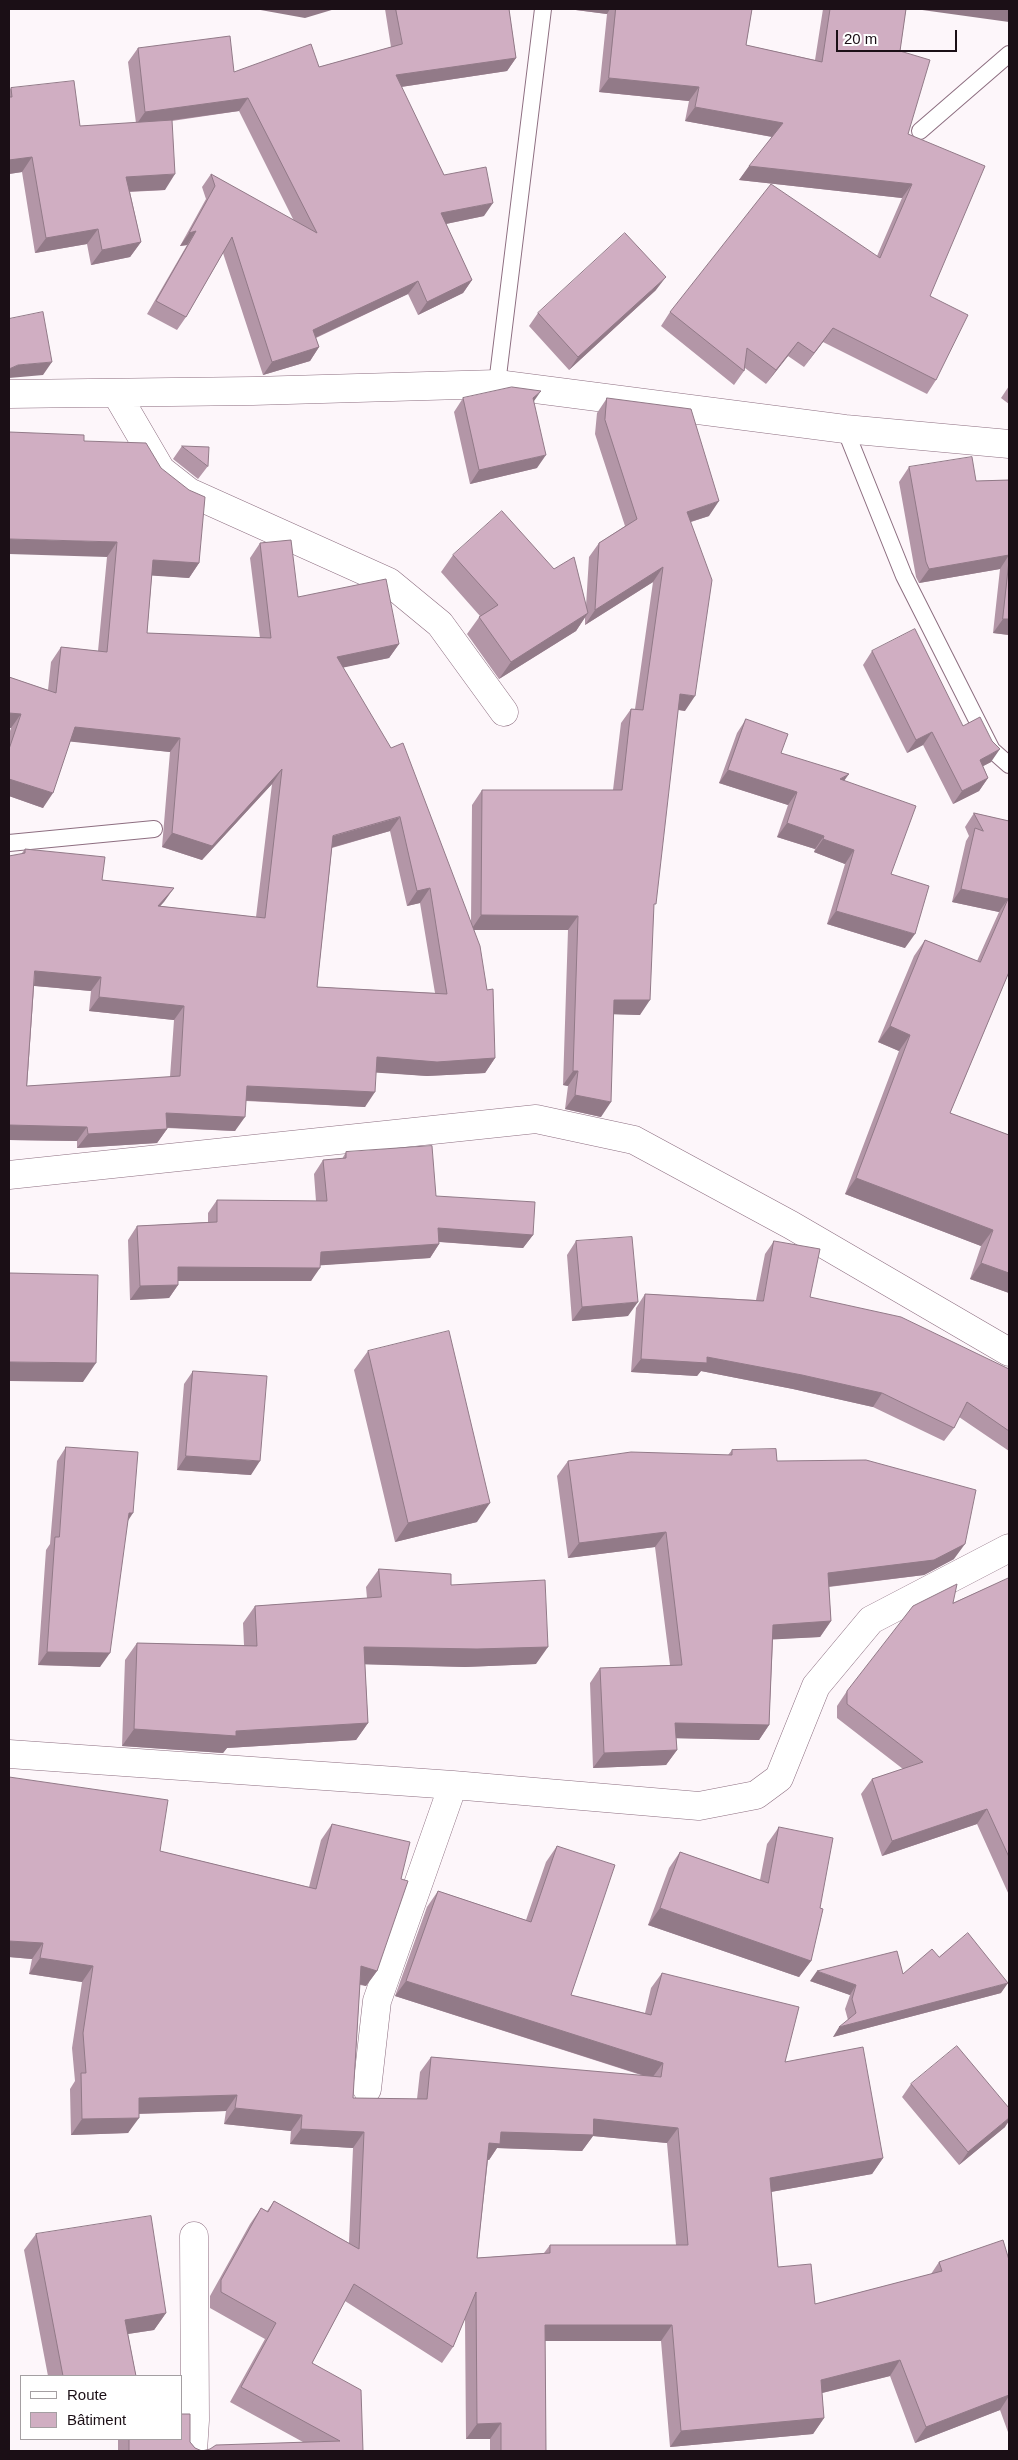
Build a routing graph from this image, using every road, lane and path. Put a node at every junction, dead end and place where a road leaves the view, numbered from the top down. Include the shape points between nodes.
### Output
1 (542, 9) edge
2 (1009, 54) edge
3 (920, 131) dead end
4 (497, 384) junction
5 (116, 392) junction
6 (9, 394) edge
7 (845, 429) junction
8 (1009, 444) edge
9 (504, 712) dead end
10 (1009, 765) edge
11 (154, 829) dead end
12 (9, 843) edge
13 (9, 1175) edge
14 (1009, 1352) edge
15 (1009, 1548) edge
16 (9, 1754) edge
17 (453, 1785) junction
18 (367, 2089) dead end
19 (194, 2236) dead end
20 (193, 2451) edge

1 - 4 lane
2 - 3 lane
4 - 5 street
4 - 7 street
5 - 6 street
5 - 9 street via 161,470 189,492 389,582 440,624
7 - 8 street
7 - 10 lane via 904,576 992,750
11 - 12 lane
13 - 14 street via 536,1119 634,1140 791,1225
15 - 17 street via 871,1620 816,1686 779,1778 756,1795 699,1806
16 - 17 street
17 - 18 street via 377,2001
19 - 20 street

